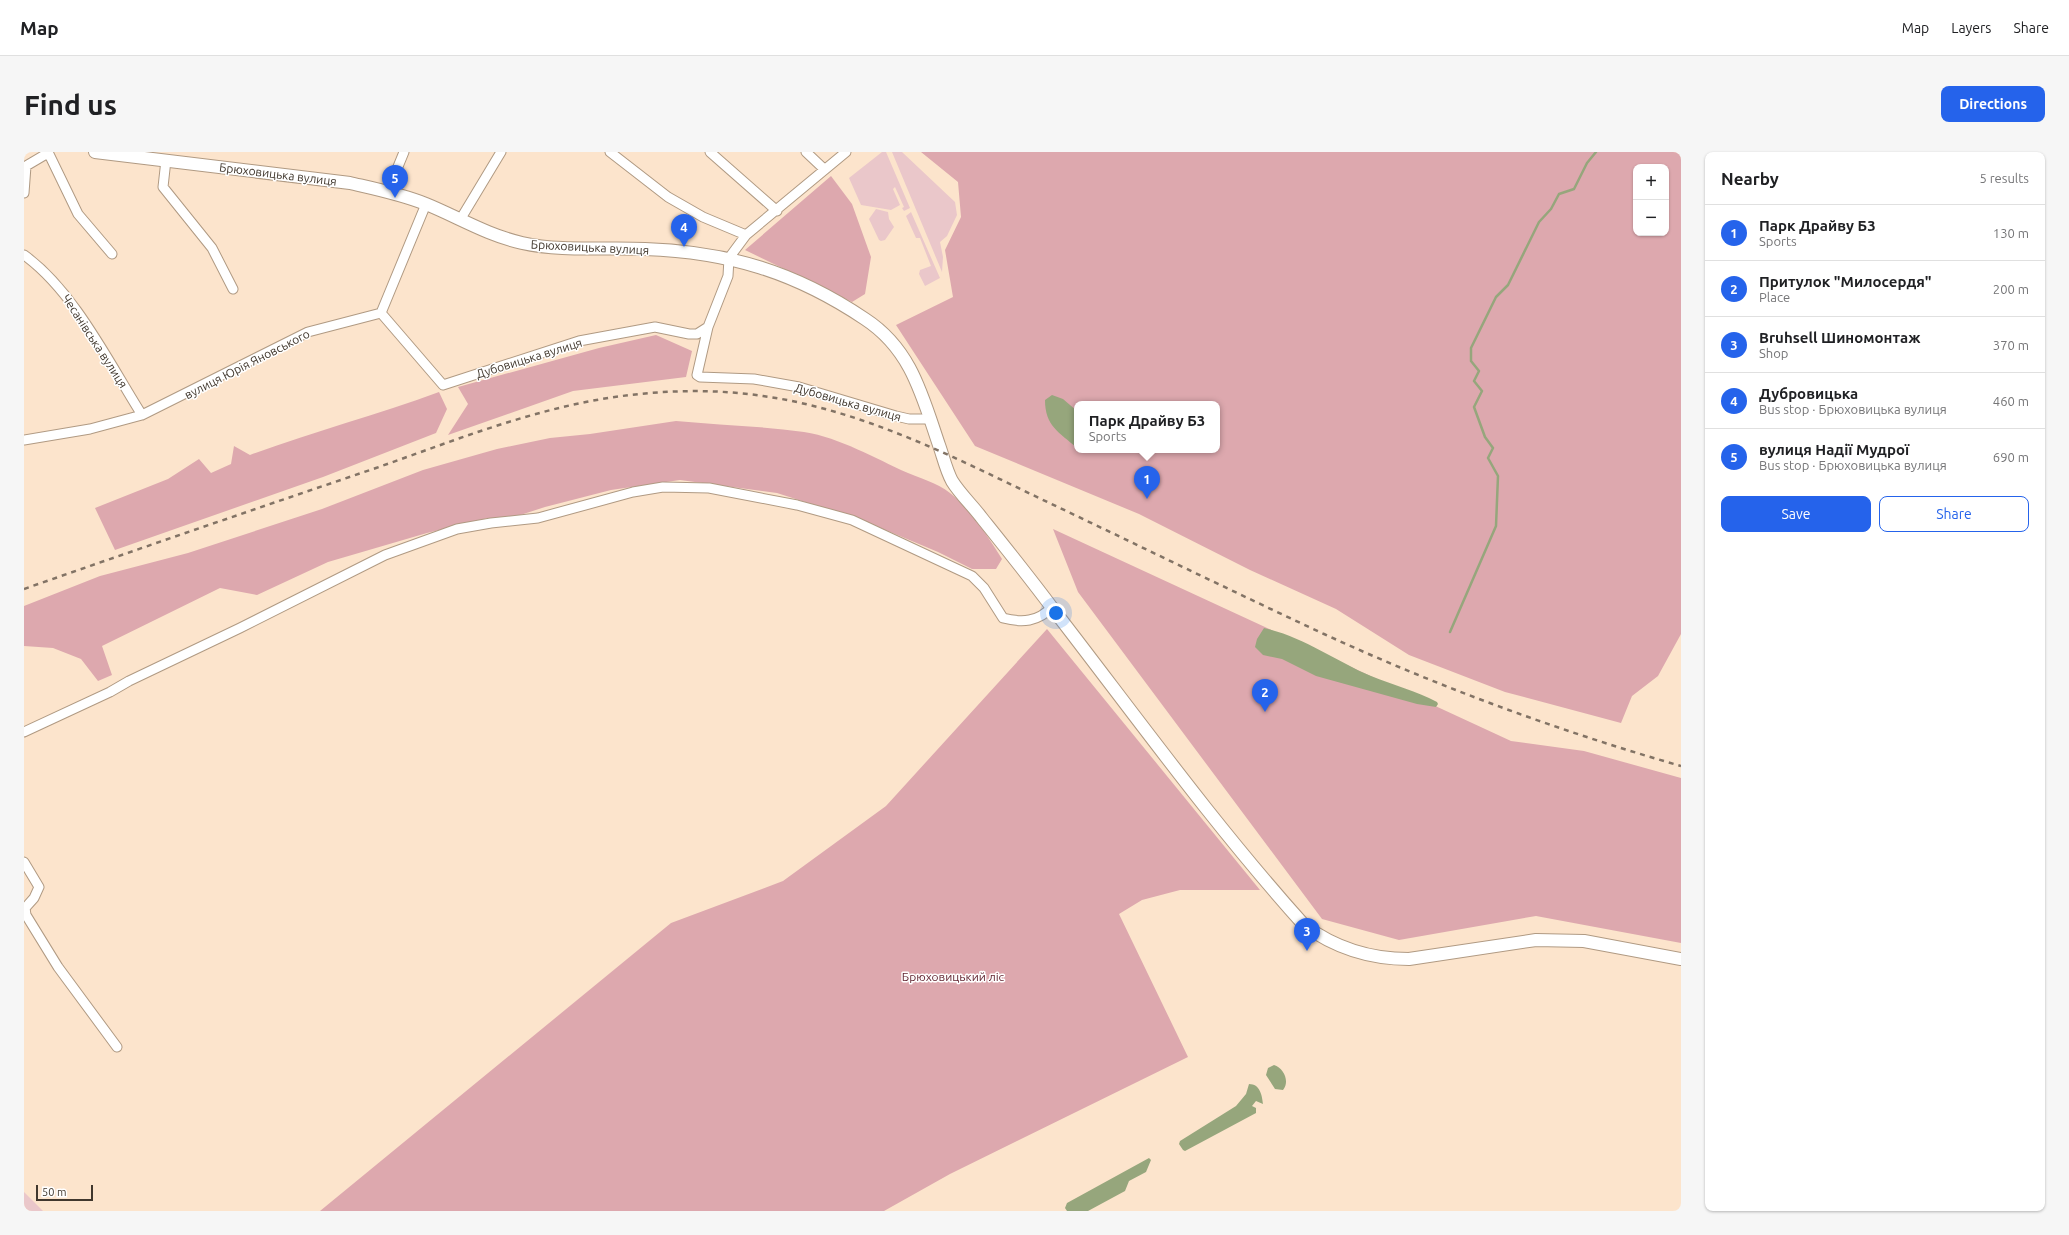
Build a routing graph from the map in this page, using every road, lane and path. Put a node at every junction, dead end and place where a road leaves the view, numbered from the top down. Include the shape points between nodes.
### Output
1 (95, 152) edge
2 (404, 152) edge
3 (501, 152) edge
4 (610, 152) edge
5 (710, 152) edge
6 (806, 152) edge
7 (846, 152) edge
8 (48, 153) edge
9 (166, 160) junction
10 (824, 169) junction
11 (388, 191) junction
12 (24, 194) edge
13 (426, 204) junction
14 (777, 211) junction
15 (460, 220) junction
16 (746, 235) junction
17 (24, 254) edge
18 (112, 254) dead end
19 (729, 258) junction
20 (233, 289) dead end
21 (381, 314) junction
22 (708, 327) junction
23 (142, 415) junction
24 (930, 419) junction
25 (24, 440) edge
26 (1052, 607) junction
27 (24, 732) edge
28 (24, 862) edge
29 (1681, 959) edge
30 (117, 1047) dead end

1 - 9 main road, Брюховицька вулиця
2 - 11 street
3 - 15 street
4 - 16 street via 668,197 703,217
5 - 14 street
6 - 10 street
7 - 10 street
8 - 12 street via 26,166
8 - 18 street via 78,214
9 - 11 main road, Брюховицька вулиця
9 - 20 street via 163,187 212,248
10 - 14 street
11 - 13 main road, Брюховицька вулиця
13 - 15 main road, Брюховицька вулиця
13 - 21 street
14 - 16 street
15 - 19 main road, Брюховицька вулиця via 495,236 526,244 570,248 647,249
16 - 19 street
17 - 23 street, Чесанівська вулиця via 67,296
19 - 22 street, Дубовицька вулиця via 728,276
19 - 24 main road, Брюховицька вулиця via 760,266 795,280 851,310 880,330 910,366
21 - 22 street, Дубовицька вулиця via 443,384 579,341 654,327 689,334 697,334
21 - 23 street, вулиця Юрія Яновського via 308,332
22 - 24 street, Дубовицька вулиця via 697,375 700,377 754,379 799,387 896,416
23 - 25 street, вулиця Юрія Яновського via 90,429
24 - 26 main road, Брюховицька вулиця via 952,481
26 - 27 street via 1042,617 1016,622 1003,618 984,588 972,576 852,520 797,505 709,488 663,487 633,492 538,518 457,529 416,543 385,555 103,696
26 - 29 main road, Брюховицька вулиця via 1137,721 1278,895 1304,925 1322,938 1352,951 1389,959 1409,959 1536,940 1584,941
28 - 30 street via 39,887 34,898 24,908 26,915 58,967

